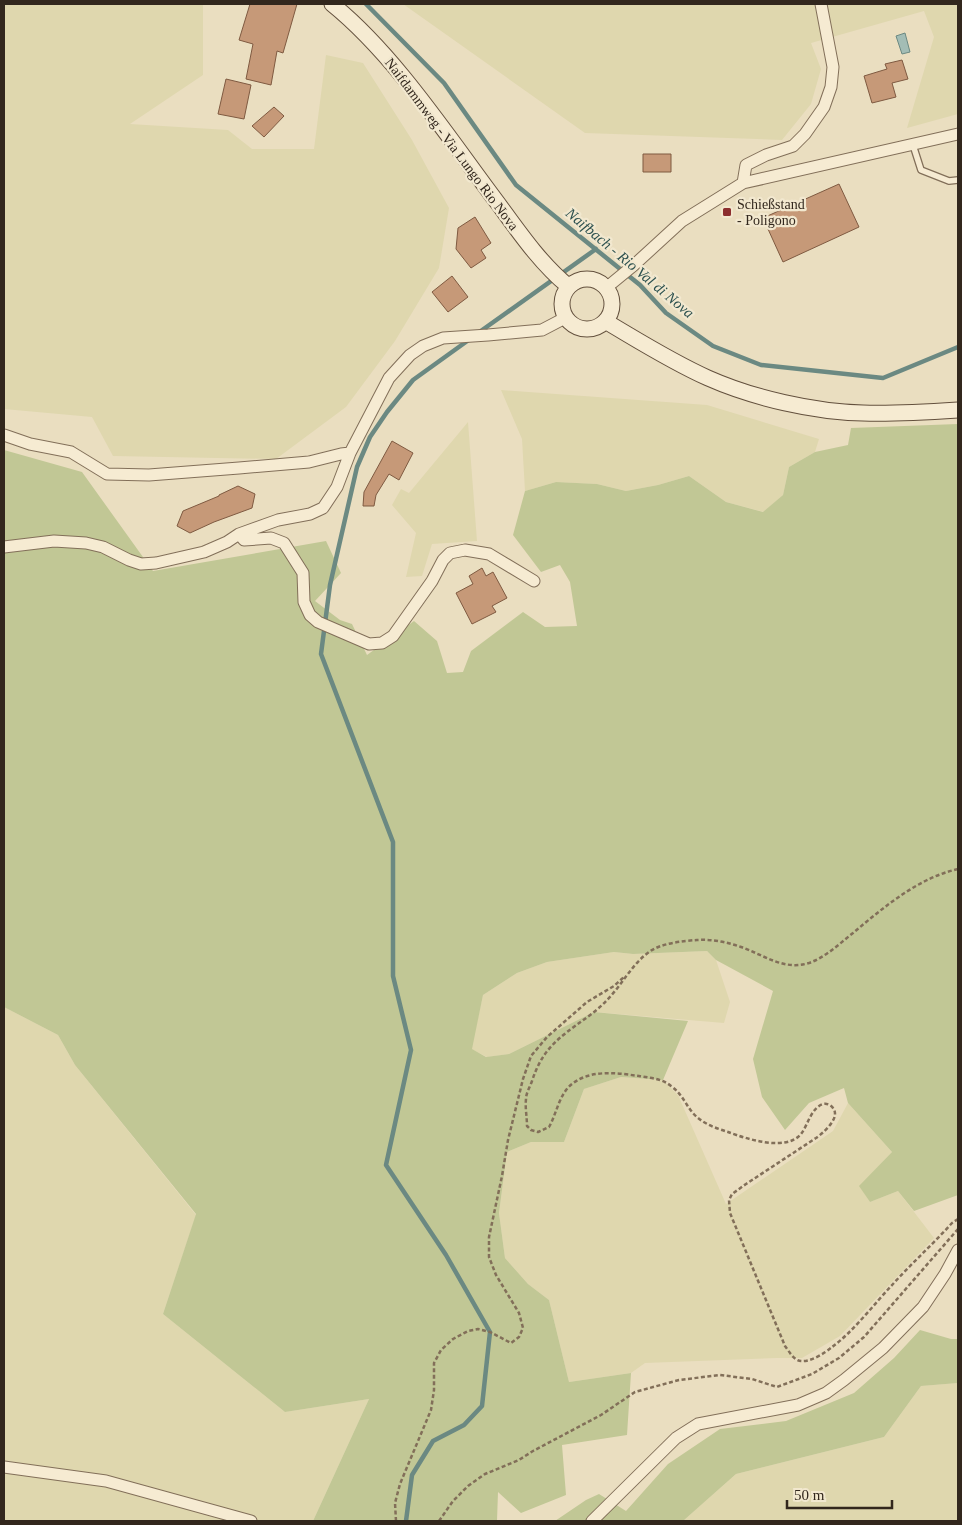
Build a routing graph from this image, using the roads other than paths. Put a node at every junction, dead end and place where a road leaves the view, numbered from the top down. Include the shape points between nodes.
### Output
1 (332, 4) edge
2 (821, 4) edge
3 (958, 134) edge
4 (913, 145) junction
5 (958, 180) edge
6 (743, 183) junction
7 (561, 280) junction
8 (606, 288) junction
9 (565, 318) junction
10 (605, 321) junction
11 (958, 410) edge
12 (4, 436) edge
13 (350, 453) junction
14 (239, 534) junction
15 (4, 547) edge
16 (534, 582) dead end
17 (958, 1250) edge
18 (4, 1467) edge
19 (250, 1521) edge
20 (592, 1521) edge

1 - 7 main road, Naifdammweg - Via Lungo Rio Nova via 383,54 533,250
2 - 6 street via 833,67 824,107 793,146 746,166
3 - 4 street
4 - 5 lane via 920,170 949,181
4 - 6 street
6 - 8 street via 682,221
7 - 8 main road via 592,279
7 - 9 main road
8 - 10 main road via 612,308
9 - 10 main road via 584,330
9 - 13 street via 542,330 443,338 423,346 389,378
10 - 11 main road via 678,364 710,379 764,397 812,408 862,413
12 - 13 street via 71,452 107,474 149,475 309,462
13 - 14 street via 337,488 323,508
14 - 15 street via 204,552 141,564 86,543 54,541
14 - 16 street via 244,540 270,538 284,543 303,573 304,602 310,615 322,624 368,644 382,643 393,636 450,553 465,550 489,554
17 - 20 street via 923,1307 883,1348 844,1380 826,1393 798,1405 698,1424 676,1438
18 - 19 street via 106,1481

